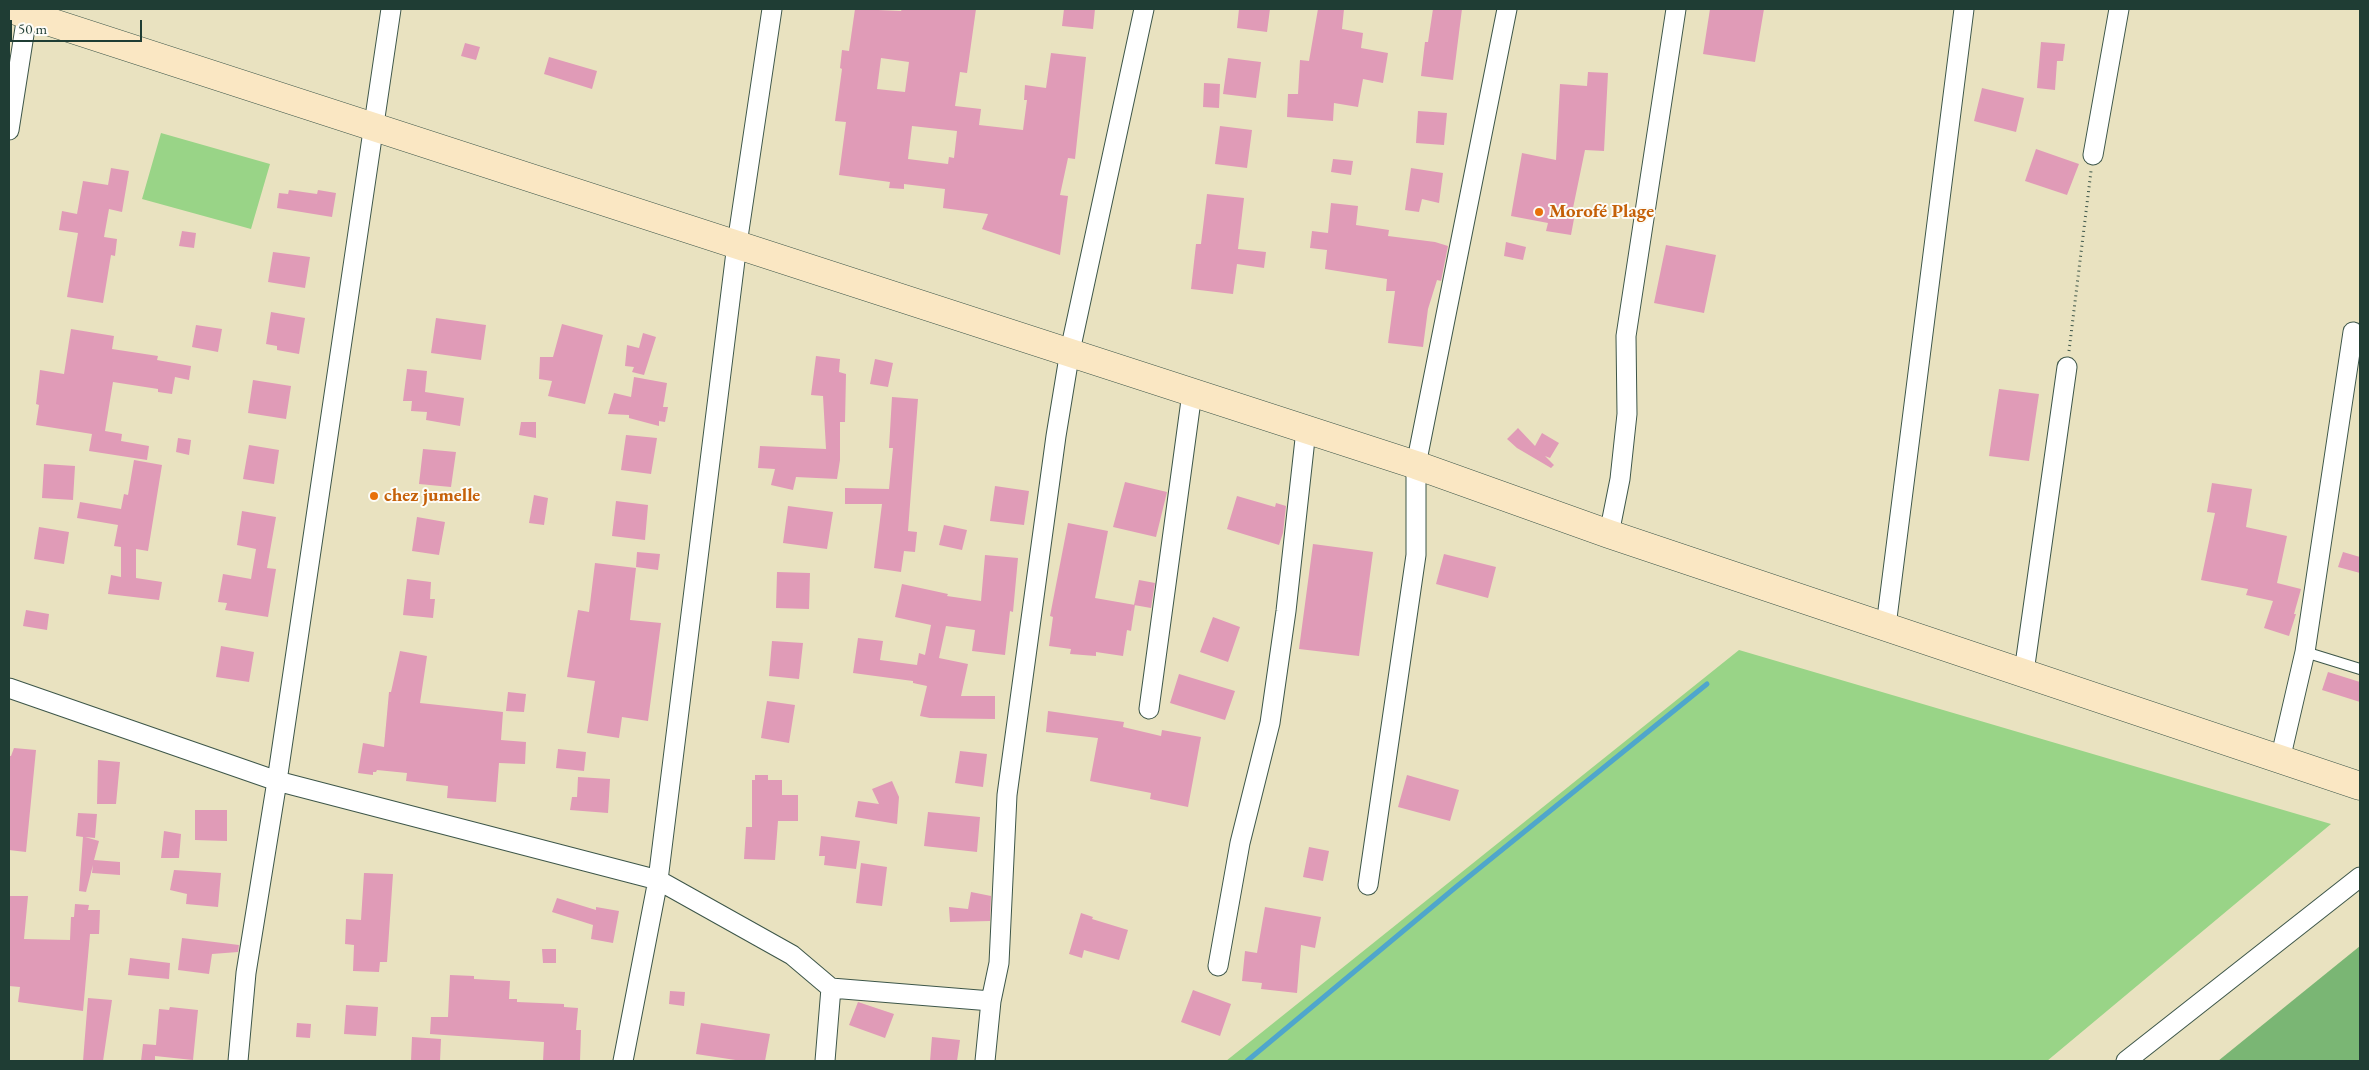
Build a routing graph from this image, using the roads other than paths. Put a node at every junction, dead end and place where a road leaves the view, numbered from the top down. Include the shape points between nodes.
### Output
1 (391, 9) edge
2 (772, 9) edge
3 (1144, 9) edge
4 (1507, 9) edge
5 (1676, 9) edge
6 (1964, 9) edge
7 (2119, 9) edge
8 (22, 11) edge
9 (373, 126) junction
10 (9, 130) edge
11 (2093, 155) road end
12 (737, 244) junction
13 (2353, 332) dead end
14 (1070, 351) junction
15 (2068, 366) road end
16 (1192, 393) junction
17 (1306, 430) junction
18 (1416, 465) junction
19 (1609, 534) junction
20 (1886, 626) junction
21 (2305, 652) junction
22 (2360, 669) edge
23 (2024, 672) junction
24 (9, 688) edge
25 (1149, 709) dead end
26 (2280, 760) junction
27 (277, 781) junction
28 (2360, 786) edge
29 (2360, 877) edge
30 (658, 880) junction
31 (1368, 885) dead end
32 (1218, 966) dead end
33 (831, 988) junction
34 (991, 1001) junction
35 (238, 1061) edge
36 (623, 1061) edge
37 (825, 1061) edge
38 (985, 1061) edge
39 (2126, 1061) edge

1 - 9 street
2 - 12 street
3 - 14 street
4 - 18 street
5 - 19 street via 1626,336 1627,414 1620,479
6 - 20 street
7 - 11 street
8 - 9 street
8 - 10 street
9 - 12 street
9 - 27 street
12 - 14 street
12 - 30 street
13 - 21 street
14 - 16 street
14 - 34 street via 1007,795 998,964
15 - 23 street
16 - 17 street
16 - 25 street
17 - 18 street
17 - 32 street via 1270,723 1240,844
18 - 19 street
18 - 31 street via 1416,555
19 - 20 street
20 - 23 street
21 - 22 lane
21 - 26 street
23 - 26 street
24 - 27 street
26 - 28 street
27 - 30 street
27 - 35 street via 246,972
29 - 39 street
30 - 33 street via 792,955
30 - 36 street
33 - 34 street
33 - 37 street
34 - 38 street

